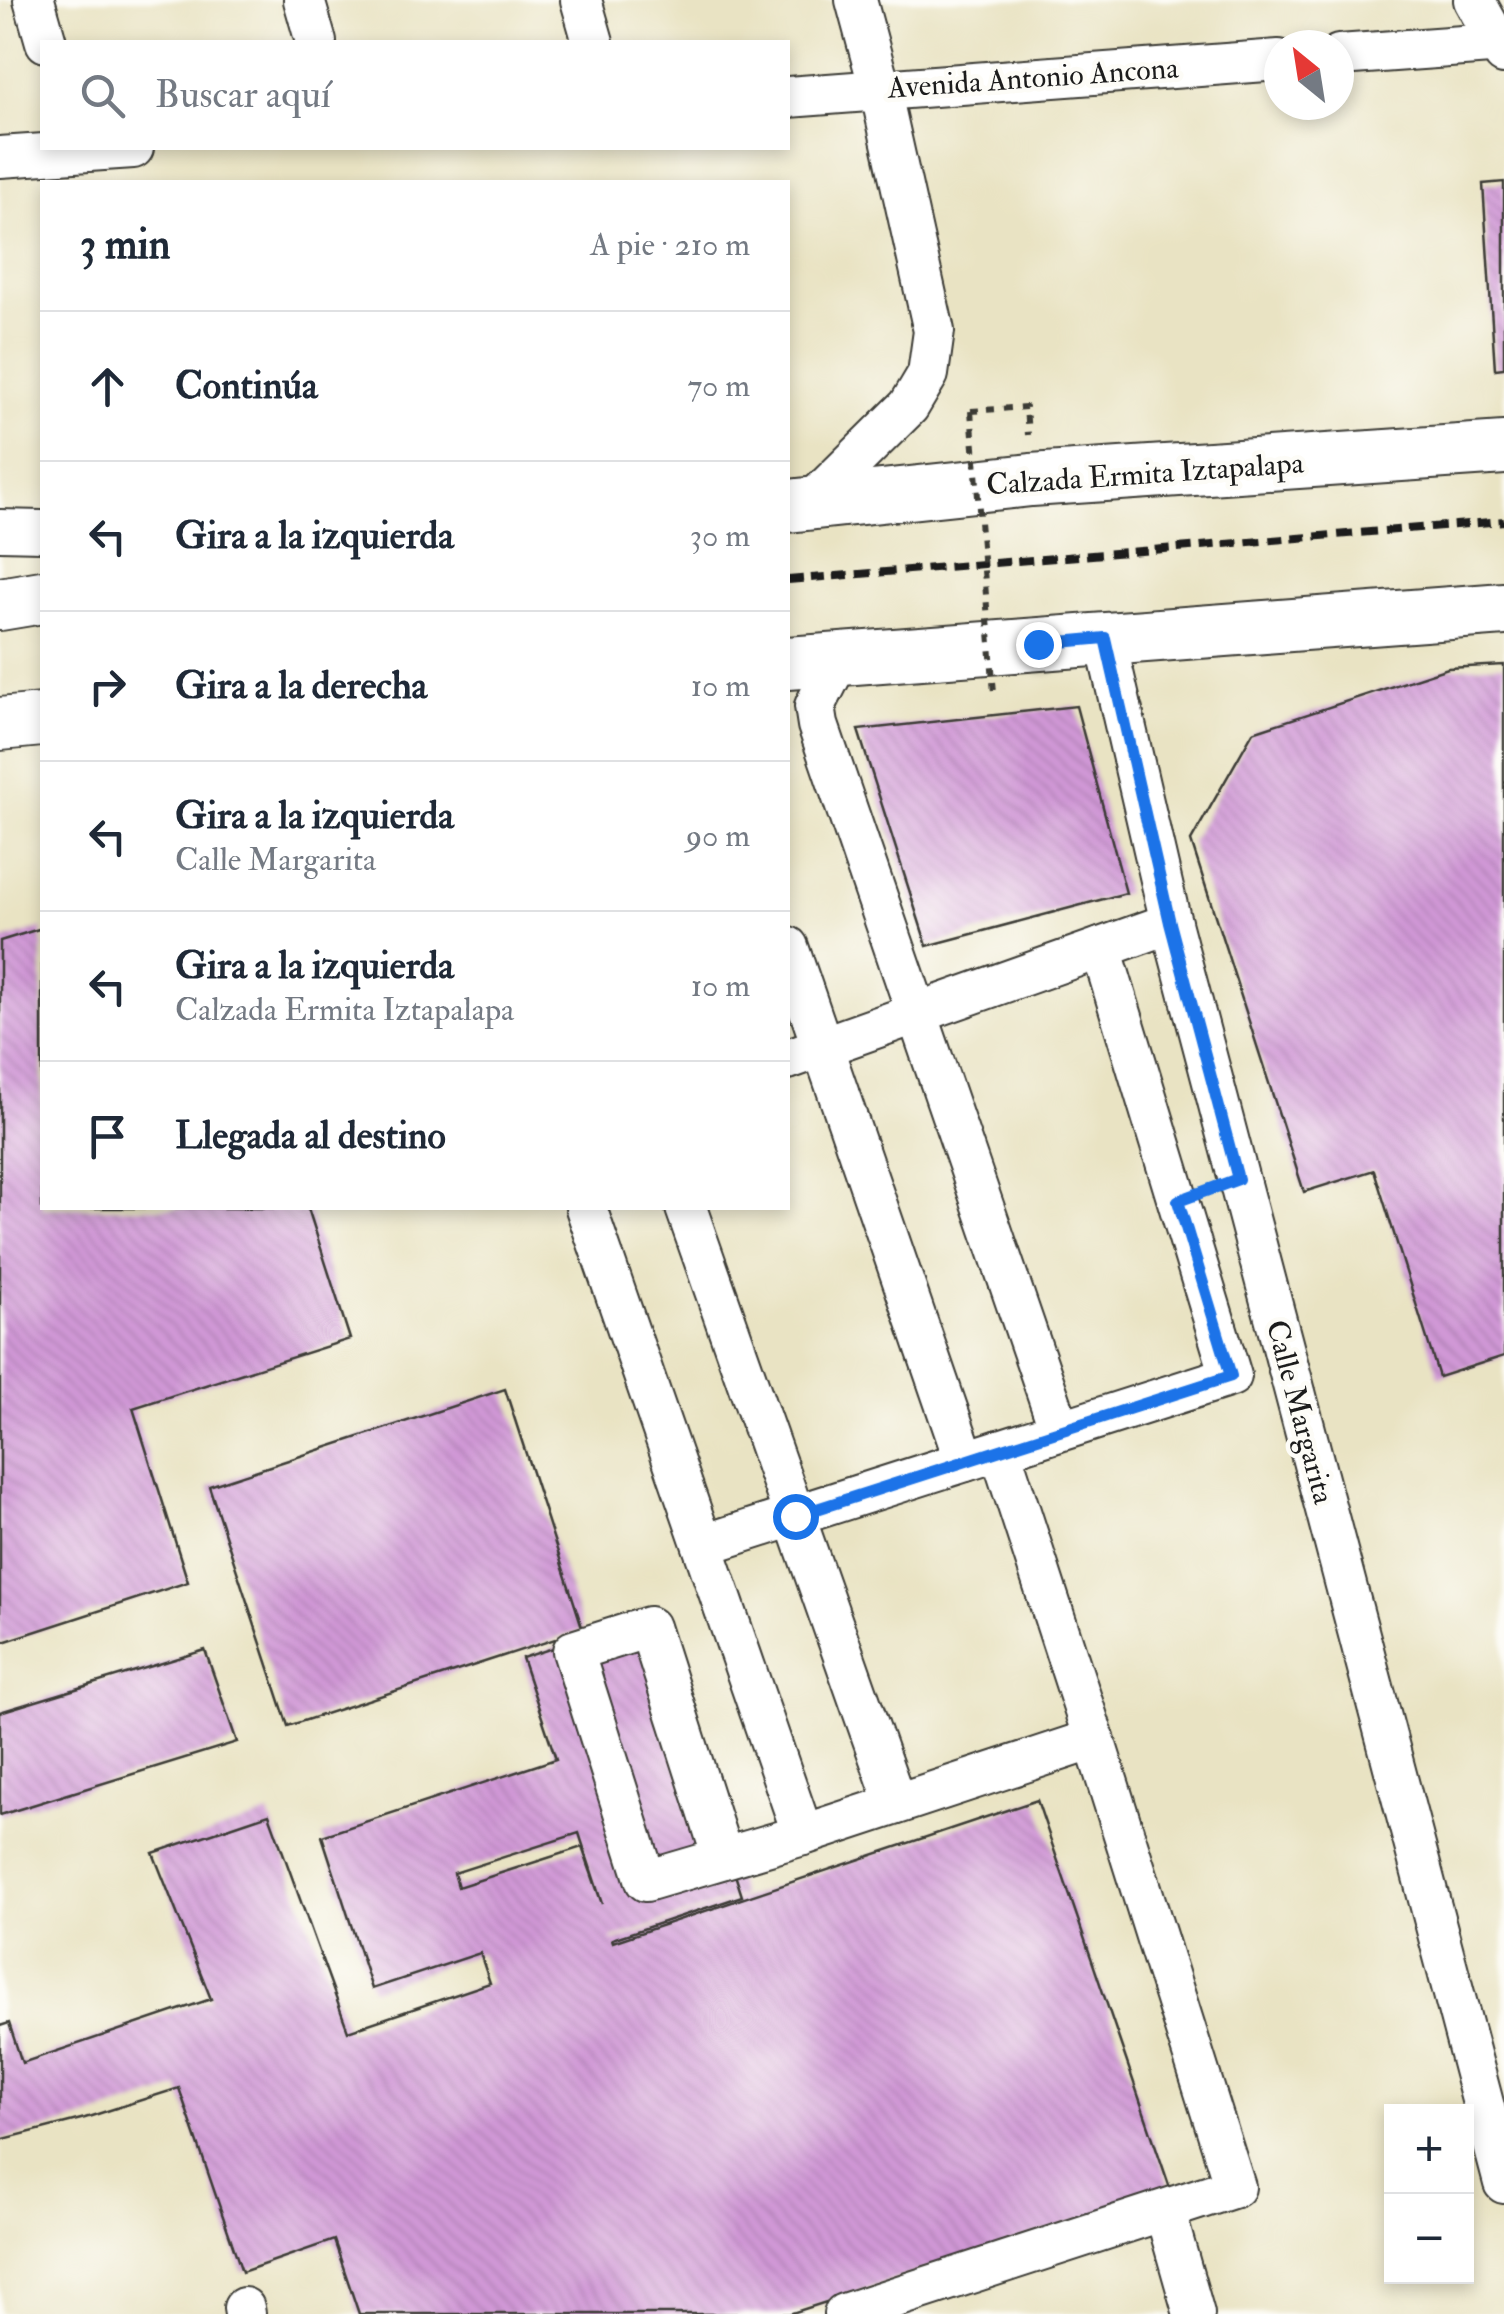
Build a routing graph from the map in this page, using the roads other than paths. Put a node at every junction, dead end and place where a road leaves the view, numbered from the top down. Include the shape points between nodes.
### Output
1 (34, 0) edge
2 (304, 0) edge
3 (581, 0) edge
4 (856, 0) edge
5 (1474, 0) edge
6 (45, 40) edge
7 (315, 40) edge
8 (592, 40) edge
9 (1502, 47) edge
10 (1354, 54) edge
11 (1264, 61) edge
12 (880, 90) junction
13 (790, 97) edge
14 (78, 150) edge
15 (0, 157) edge
16 (1504, 448) edge
17 (798, 505) edge
18 (0, 530) edge
19 (40, 531) edge
20 (40, 597) edge
21 (0, 604) edge
22 (1504, 610) edge
23 (1105, 638) junction
24 (839, 659) junction
25 (790, 663) edge
26 (40, 720) edge
27 (0, 724) edge
28 (1170, 923) junction
29 (1101, 948) junction
30 (790, 959) edge
31 (917, 1014) junction
32 (805, 1053) edge
33 (1238, 1179) junction
34 (1178, 1201) junction
35 (587, 1210) edge
36 (687, 1210) edge
37 (1060, 1430) junction
38 (983, 1456) junction
39 (795, 1516) junction
40 (702, 1544) junction
41 (1094, 1740) junction
42 (896, 1804) junction
43 (803, 1835) junction
44 (723, 1858) junction
45 (1504, 2182) edge
46 (1166, 2212) junction
47 (844, 2314) edge
48 (1194, 2314) edge

1 - 6 street
2 - 7 street
3 - 8 street
4 - 12 street
5 - 9 street
9 - 10 street
11 - 12 street, Avenida Antonio Ancona
12 - 13 street, Avenida Antonio Ancona
12 - 17 street via 934,331 928,374 909,406
14 - 15 street
16 - 17 main road, Calzada Ermita Iztapalapa via 1032,480
18 - 19 street
20 - 21 main road
22 - 23 main road
23 - 24 main road
23 - 28 street, Calle Margarita
24 - 25 main road
24 - 31 street via 815,706 818,725
26 - 27 main road
28 - 29 street
28 - 33 street, Calle Margarita
29 - 31 street
29 - 34 street
30 - 32 street
31 - 32 street
31 - 37 street
32 - 38 street
33 - 34 street
33 - 45 street, Calle Margarita
34 - 37 street via 1231,1376
35 - 40 street
36 - 39 street
37 - 38 street
38 - 39 street
38 - 41 street
39 - 40 street
39 - 42 street
40 - 43 street
41 - 42 street
41 - 46 street via 1235,2188
42 - 43 street
43 - 44 street
44 - 44 street via 646,1881 573,1651 650,1626
46 - 47 street
46 - 48 street

